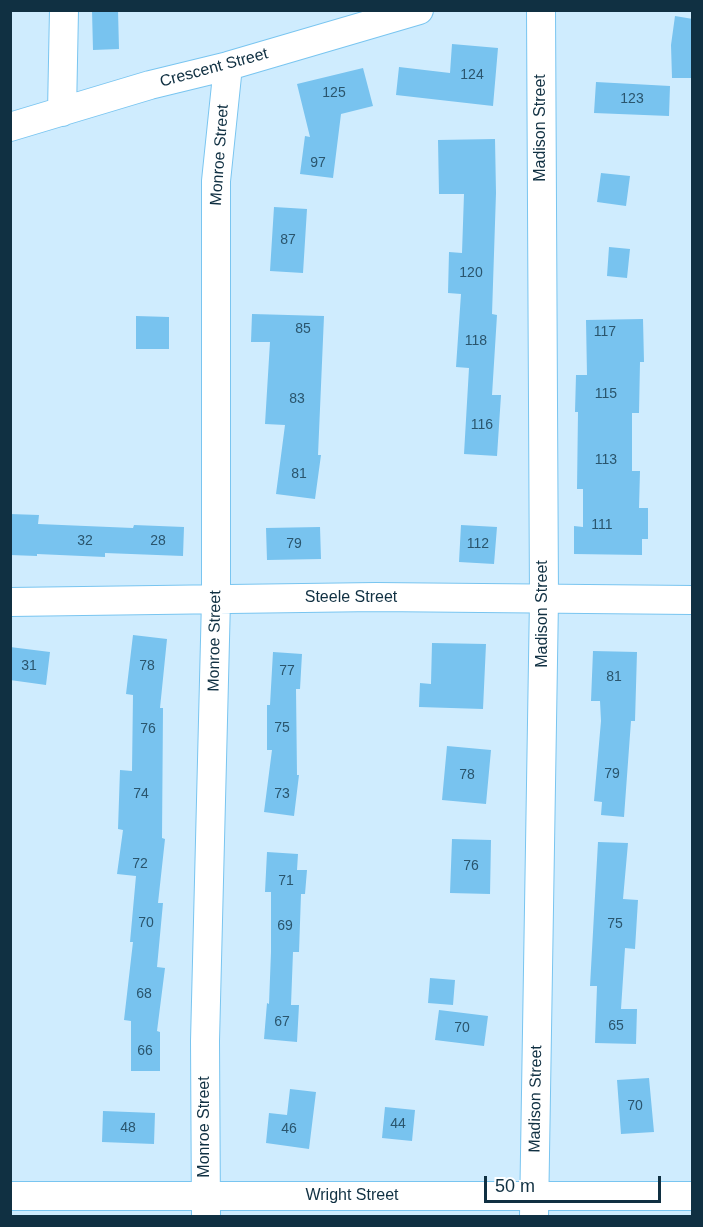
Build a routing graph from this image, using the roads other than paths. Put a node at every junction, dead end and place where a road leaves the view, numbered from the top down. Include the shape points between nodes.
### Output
1 (64, 10) edge
2 (419, 10) edge
3 (541, 10) edge
4 (228, 66) junction
5 (62, 112) junction
6 (10, 128) edge
7 (544, 599) junction
8 (216, 600) junction
9 (693, 600) edge
10 (10, 602) edge
11 (10, 1196) edge
12 (693, 1197) edge
13 (206, 1206) edge
14 (364, 1206) edge
15 (534, 1207) edge

1 - 5 street
2 - 4 street, Crescent Street
3 - 7 street, Madison Street
4 - 5 street, Crescent Street via 150,84
4 - 8 street, Monroe Street via 216,181
5 - 6 street, Crescent Street
7 - 8 street, Steele Street
7 - 9 street, Steele Street
7 - 15 street, Madison Street
8 - 10 street, Steele Street
8 - 13 street, Monroe Street via 205,1041
11 - 13 street, Wright Street
12 - 15 street, Wright Street
13 - 14 street, Wright Street
14 - 15 street, Wright Street

